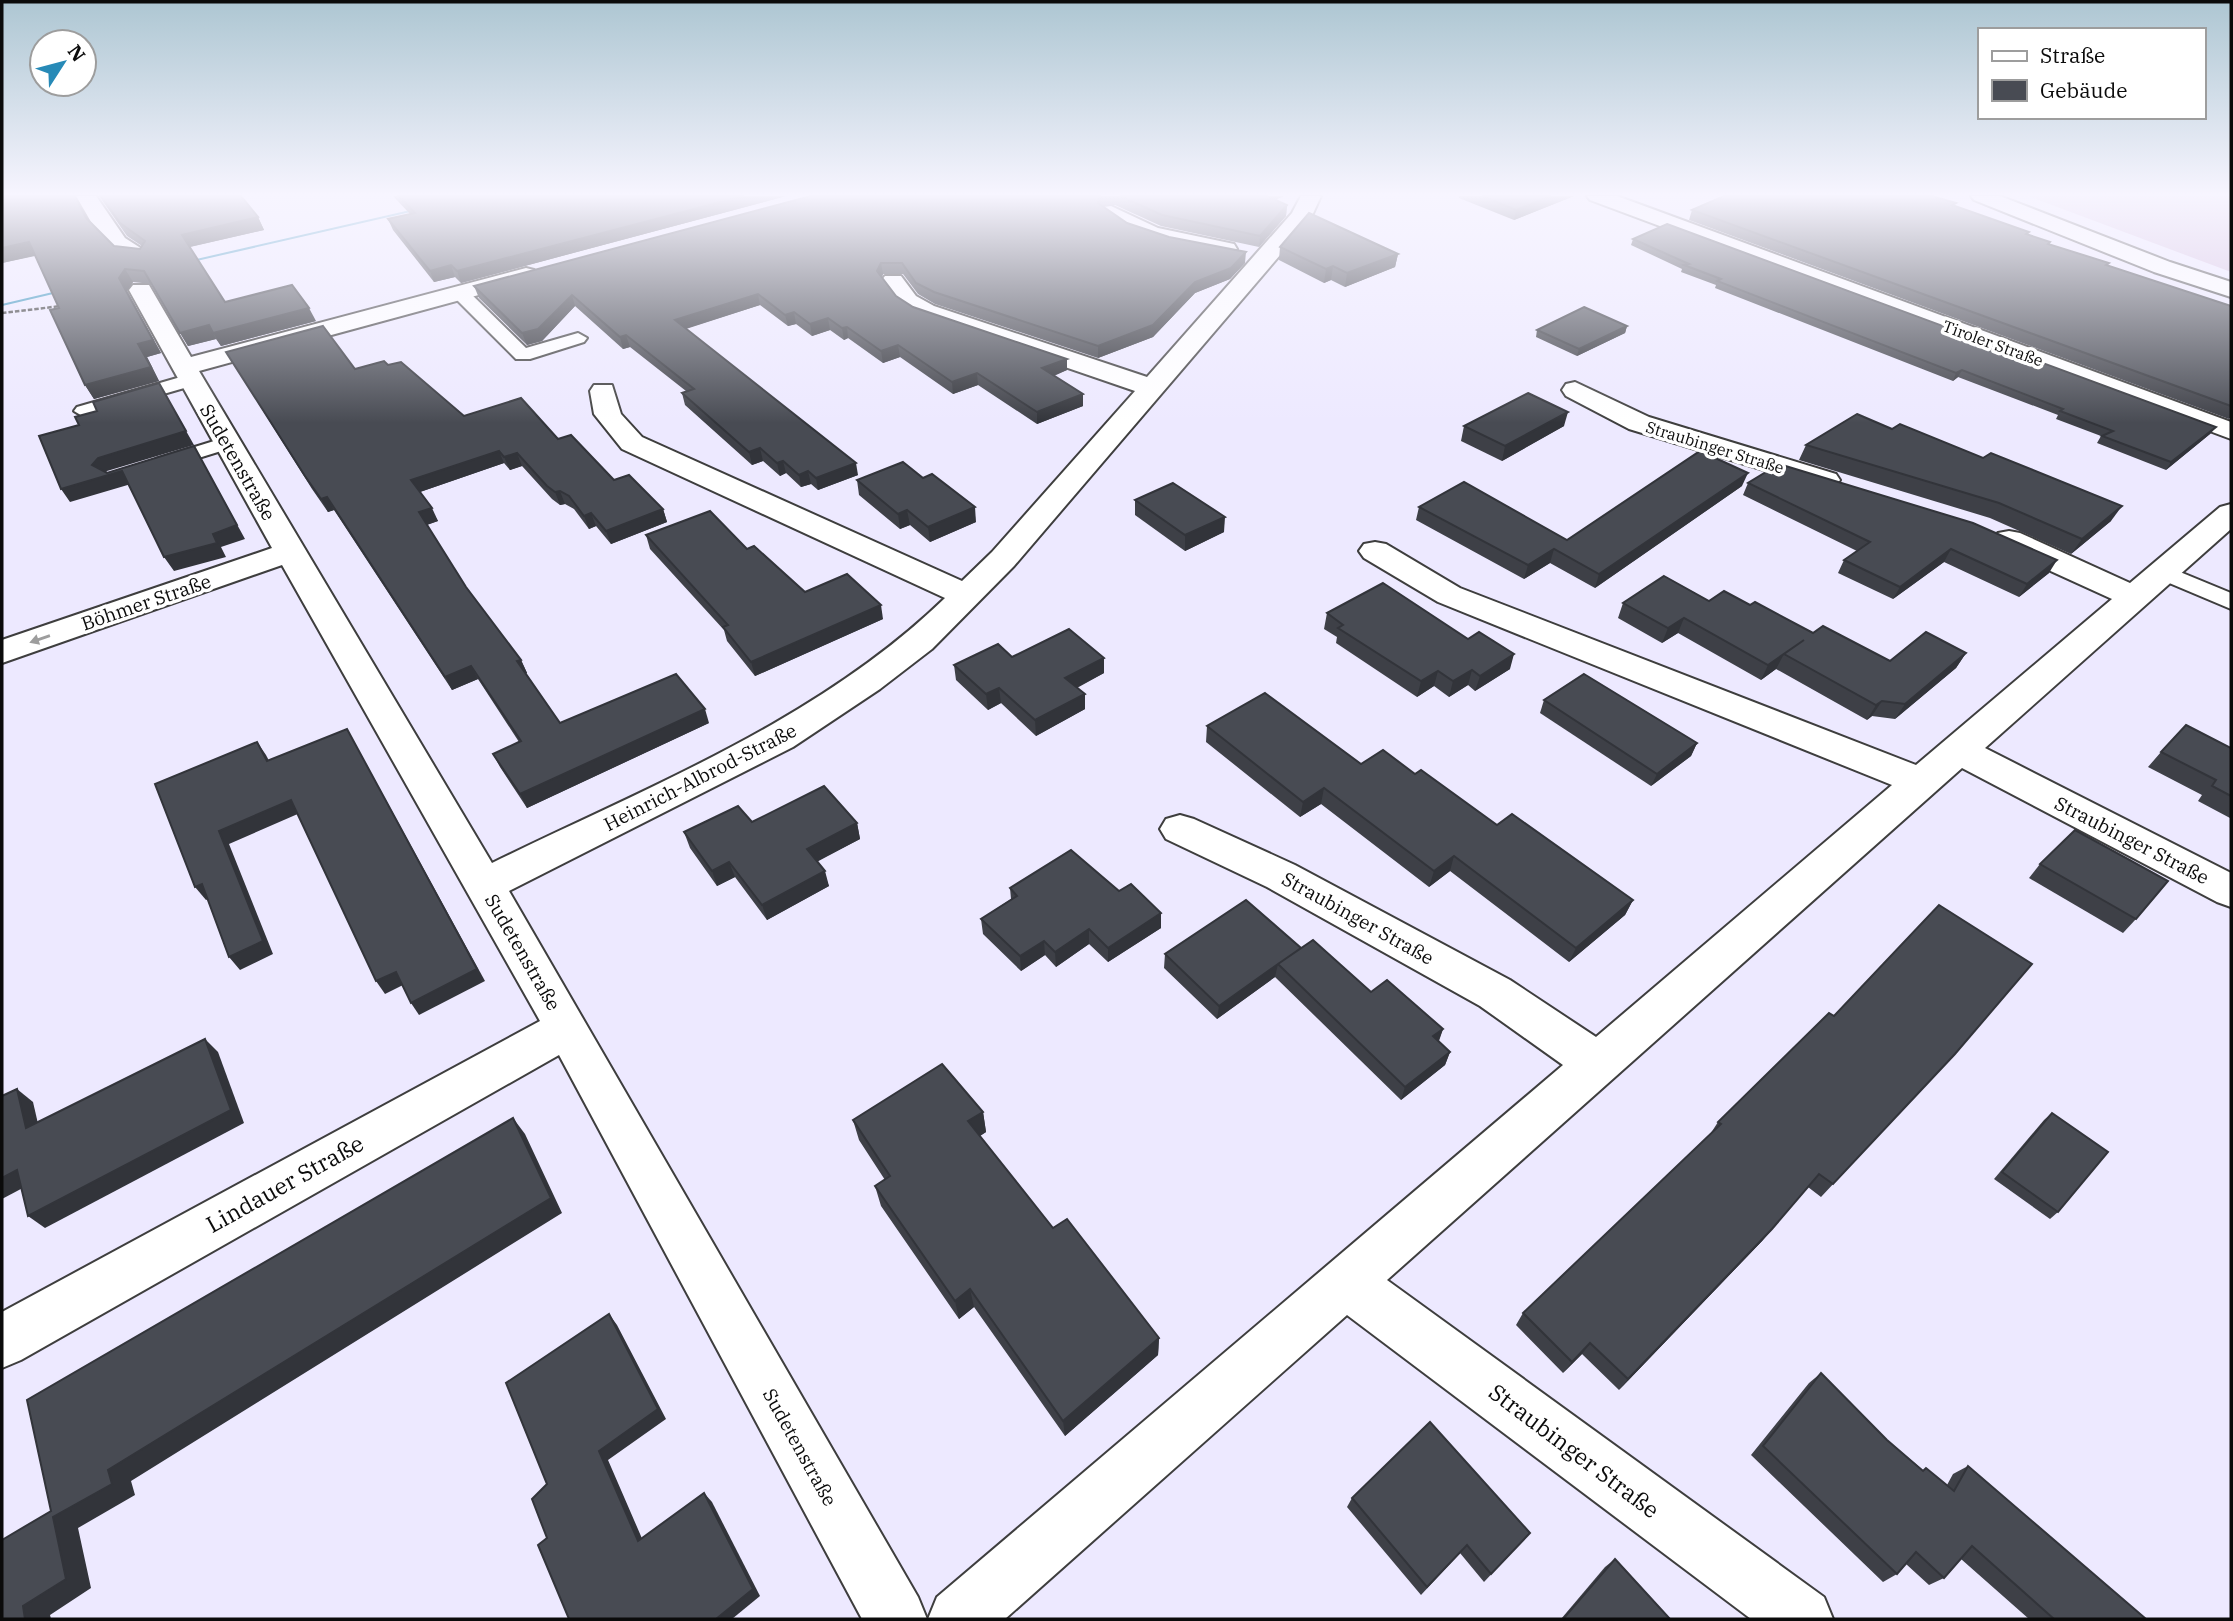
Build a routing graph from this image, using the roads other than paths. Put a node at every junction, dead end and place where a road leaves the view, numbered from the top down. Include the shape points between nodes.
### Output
1 (540, 272) edge
2 (1254, 272) edge
3 (1801, 272) edge
4 (2176, 272) edge
5 (893, 281) edge
6 (141, 290) edge
7 (2231, 290) edge
8 (460, 293) junction
9 (578, 338) dead end
10 (187, 374) junction
11 (1153, 388) junction
12 (1575, 390) dead end
13 (603, 391) dead end
14 (84, 411) edge
15 (2231, 431) edge
16 (222, 435) junction
17 (142, 460) edge
18 (1847, 487) edge
19 (2231, 513) edge
20 (1978, 527) edge
21 (1374, 551) dead end
22 (290, 552) junction
23 (2149, 584) junction
24 (968, 596) junction
25 (2231, 602) edge
26 (2, 652) edge
27 (1959, 750) junction
28 (1921, 782) junction
29 (1180, 830) dead end
30 (484, 885) junction
31 (2231, 891) edge
32 (567, 1028) junction
33 (1598, 1064) junction
34 (1346, 1282) junction
35 (2, 1341) edge
36 (896, 1619) edge
37 (960, 1619) edge
38 (1801, 1619) edge

1 - 8 street
2 - 11 street, Heinrich-Albrod-Straße
3 - 15 street, Tiroler Straße
4 - 7 street
5 - 11 street via 908,301 925,310
6 - 10 street, Sudetenstraße
8 - 9 lane via 523,355
8 - 10 street
10 - 14 lane
10 - 16 street, Sudetenstraße
11 - 24 street, Heinrich-Albrod-Straße
12 - 18 street, Straubinger Straße via 1639,423
13 - 24 street via 603,406 611,421 632,443
16 - 17 lane
16 - 22 street, Sudetenstraße
19 - 23 street
20 - 23 street
21 - 28 street via 1449,595
22 -> 26 street, Böhmer Straße
22 - 30 street, Sudetenstraße
23 - 25 lane
23 - 27 street
24 - 30 street, Heinrich-Albrod-Straße via 868,681 780,738
27 - 28 street
27 - 31 street, Straubinger Straße
28 - 33 street
29 - 33 street, Straubinger Straße via 1282,876 1495,993
30 - 32 street, Sudetenstraße
32 - 35 street, Lindauer Straße
32 - 36 street, Sudetenstraße
33 - 34 street
34 - 37 street
34 - 38 street, Straubinger Straße

